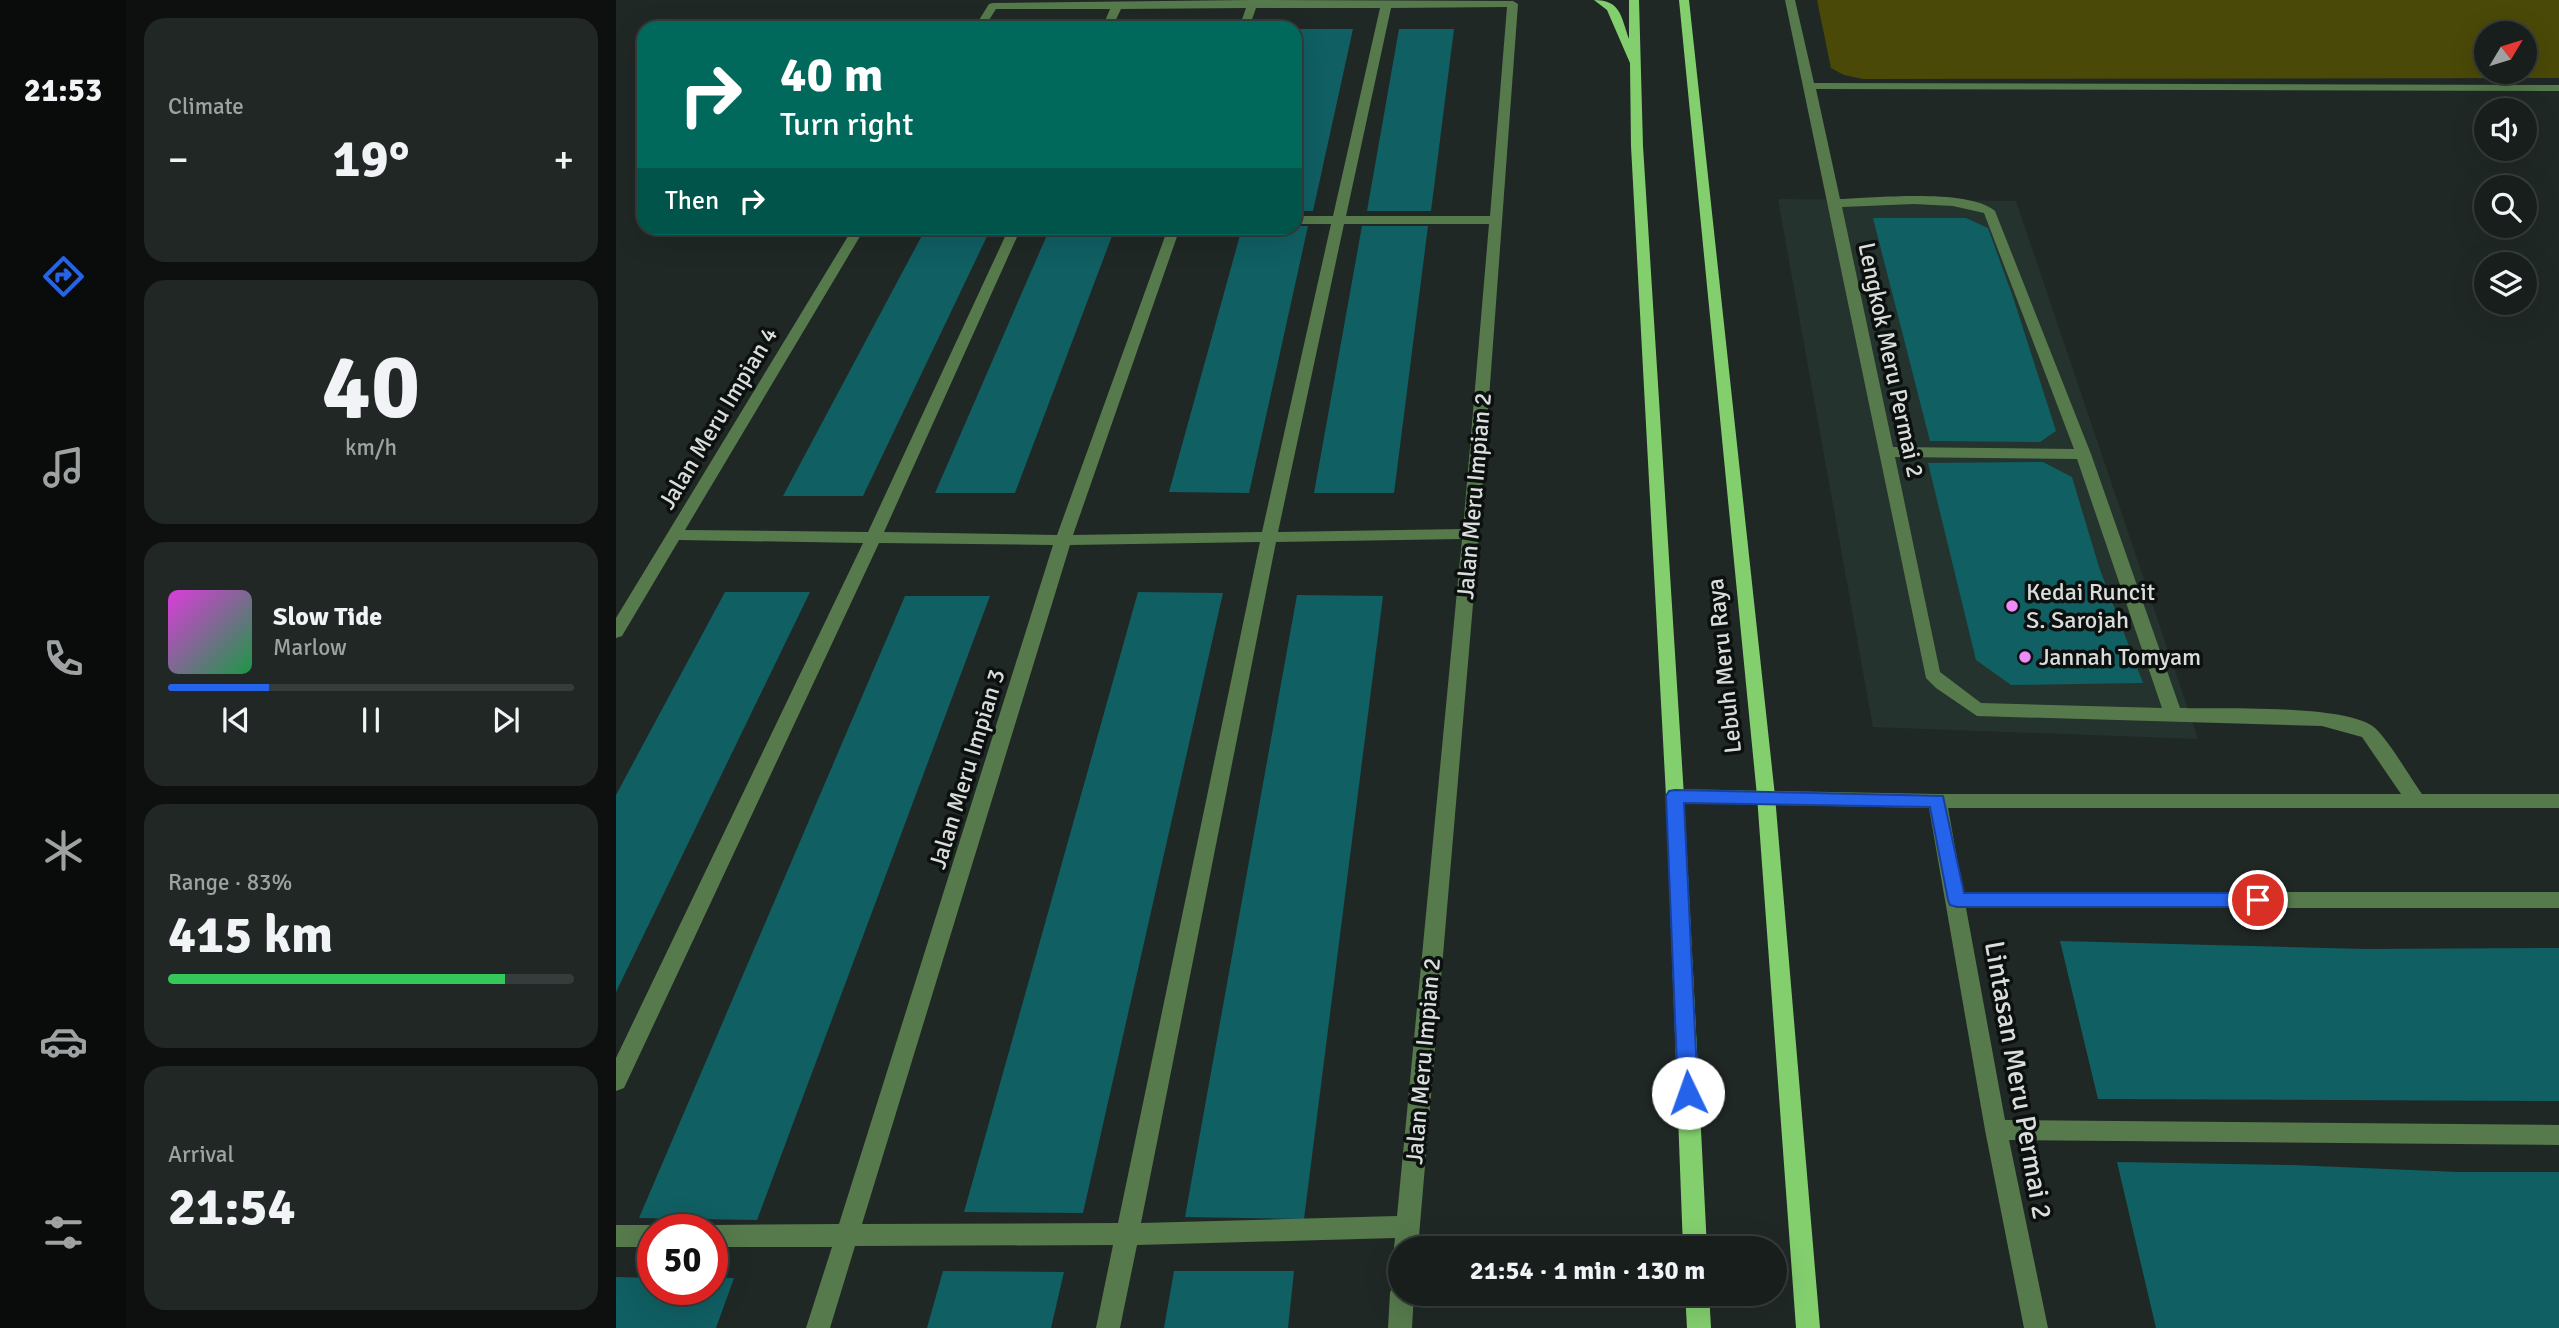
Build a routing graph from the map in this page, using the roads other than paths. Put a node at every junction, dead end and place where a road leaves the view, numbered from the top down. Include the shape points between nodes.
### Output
1 (1599, 0) edge
2 (1634, 0) edge
3 (1676, 0) edge
4 (1684, 0) edge
5 (1790, 0) edge
6 (1253, 3) edge
7 (1386, 5) junction
8 (1117, 6) junction
9 (983, 21) edge
10 (1110, 21) edge
11 (1247, 21) edge
12 (1688, 27) junction
13 (1637, 73) junction
14 (1808, 86) junction
15 (2559, 88) edge
16 (1835, 203) junction
17 (1302, 220) edge
18 (1496, 220) junction
19 (1339, 221) junction
20 (855, 235) edge
21 (1012, 235) edge
22 (1172, 235) edge
23 (1887, 452) junction
24 (2083, 454) junction
25 (1471, 534) junction
26 (674, 535) junction
27 (874, 536) junction
28 (1269, 536) junction
29 (1063, 540) junction
30 (616, 632) edge
31 (2173, 715) junction
32 (1675, 796) junction
33 (1766, 796) junction
34 (2416, 800) junction
35 (1937, 801) junction
36 (2559, 801) edge
37 (1957, 900) junction
38 (2559, 900) edge
39 (616, 1081) edge
40 (1996, 1130) junction
41 (2559, 1135) edge
42 (1128, 1234) junction
43 (849, 1235) junction
44 (616, 1236) edge
45 (637, 1236) edge
46 (728, 1236) edge
47 (1407, 1236) edge
48 (1694, 1236) edge
49 (1388, 1238) edge
50 (1401, 1306) edge
51 (1698, 1306) edge
52 (818, 1328) edge
53 (1108, 1328) edge
54 (1400, 1328) edge
55 (1699, 1328) edge
56 (1808, 1328) edge
57 (2036, 1328) edge

1 - 13 main road via 1612,8
2 - 13 main road
3 - 12 main road
4 - 12 main road, Lebuh Meru Raya
5 - 14 street, Lengkok Meru Permai 2
6 - 7 street, Jalan Meru Impian 2
6 - 8 street
6 - 11 street
7 - 18 street, Jalan Meru Impian 2 via 1513,4
7 - 19 street
8 - 9 street via 993,6
8 - 10 street
12 - 33 main road, Lebuh Meru Raya
13 - 32 main road via 1637,159
14 - 15 street
14 - 16 street, Lengkok Meru Permai 2
16 - 23 street, Lengkok Meru Permai 2
16 - 24 street via 1953,202 1989,211
17 - 19 street
18 - 19 street
18 - 25 street, Jalan Meru Impian 2
19 - 28 street
20 - 26 street, Jalan Meru Impian 4
21 - 27 street
22 - 29 street, Jalan Meru Impian 3
23 - 24 street
23 - 31 street, Lengkok Meru Permai 2 via 1932,674 1942,684 1977,709
24 - 31 street
25 - 28 street
25 - 47 street, Jalan Meru Impian 2
26 - 27 street
26 - 30 street, Jalan Meru Impian 4
27 - 29 street
27 - 39 street
28 - 29 street
28 - 42 street
29 - 43 street, Jalan Meru Impian 3
31 - 34 street via 2345,723 2368,732
32 - 33 street
32 - 48 main road
33 - 35 street
33 - 56 main road, Lebuh Meru Raya
34 - 35 street
34 - 36 street
35 - 37 street, Lintasan Meru Permai 2
37 - 38 street
37 - 40 street, Lintasan Meru Permai 2
40 - 41 street
40 - 57 street, Lintasan Meru Permai 2
42 - 43 street
42 - 49 street
42 - 53 street
43 - 46 street
43 - 52 street, Jalan Meru Impian 3
44 - 45 street
50 - 54 street
51 - 55 main road

